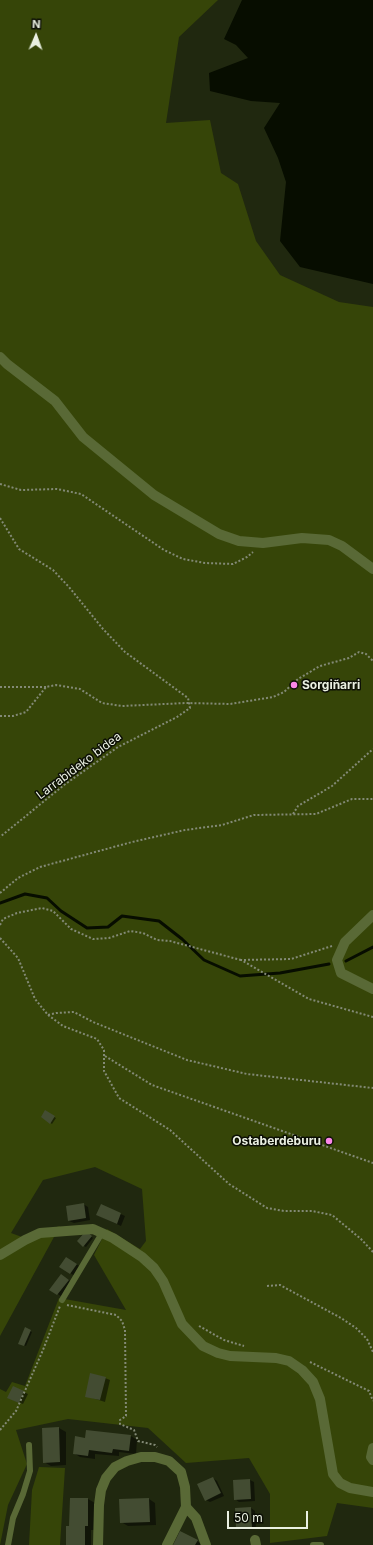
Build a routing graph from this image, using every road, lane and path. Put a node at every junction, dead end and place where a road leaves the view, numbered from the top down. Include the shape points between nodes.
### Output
1 (0, 357) edge
2 (0, 484) edge
3 (0, 518) edge
4 (263, 543) junction
5 (373, 569) edge
6 (373, 662) edge
7 (0, 687) edge
8 (46, 687) junction
9 (189, 703) junction
10 (0, 716) edge
11 (373, 749) edge
12 (373, 799) edge
13 (293, 814) junction
14 (0, 838) edge
15 (0, 893) edge
16 (373, 915) edge
17 (0, 925) edge
18 (0, 938) edge
19 (345, 942) junction
20 (242, 960) junction
21 (373, 989) edge
22 (48, 1016) junction
23 (373, 1017) edge
24 (105, 1056) junction
25 (373, 1088) edge
26 (373, 1163) edge
27 (102, 1233) junction
28 (373, 1252) edge
29 (0, 1255) edge
30 (267, 1286) dead end
31 (62, 1300) junction
32 (373, 1352) edge
33 (0, 1430) edge
34 (29, 1445) dead end
35 (158, 1448) dead end
36 (373, 1448) edge
37 (373, 1460) edge
38 (373, 1492) edge
39 (186, 1507) junction
40 (8, 1545) edge
41 (98, 1545) edge
42 (167, 1545) edge
43 (206, 1545) edge
44 (312, 1545) edge
45 (321, 1545) edge

1 - 4 street via 55,402 83,436 154,495 226,538
2 - 4 path via 21,490 58,489 81,494 164,550 183,559 233,564 247,557
3 - 9 path via 19,549 53,570 125,652 188,698
4 - 5 street via 302,538 329,540 342,546
6 - 9 path via 366,654 359,652 349,658 320,666 273,697 230,704
7 - 8 path
8 - 9 path via 56,685 80,689 102,703 122,706
8 - 10 path via 26,712
9 - 14 path, Larrabideko bidea via 190,708 186,711 131,739 103,757 64,785
11 - 13 path via 332,786 298,806
12 - 13 path via 352,799 316,814
13 - 15 path via 254,815 222,825 102,849 40,867 18,878
16 - 19 street
17 - 20 path via 3,918 42,908 53,911 71,929 93,939 130,932 143,933 157,940 170,941
18 - 22 path via 18,958 35,999
19 - 20 path via 291,959
19 - 21 street via 338,960 341,973
20 - 23 path via 309,999
22 - 24 path via 63,1026 97,1039
22 - 25 path via 74,1012 106,1028 187,1060 247,1074
24 - 26 path via 152,1086
24 - 28 path via 104,1071 119,1098 170,1130 229,1184 267,1208 332,1215
27 - 29 street via 93,1228 78,1228 40,1233
27 - 31 lane
27 - 38 street via 142,1257 154,1268 163,1281 182,1324 203,1346 230,1356 290,1361 302,1370 313,1382 320,1398 333,1474 340,1483 350,1488
30 - 32 path via 280,1285 341,1318 367,1339
31 - 33 path via 16,1411
31 - 35 path via 68,1306 116,1315 122,1321 125,1330 126,1416 120,1420 120,1424 134,1430 138,1440
34 - 40 lane via 30,1471 24,1494 13,1518
36 - 37 street
39 - 41 street via 181,1472 169,1461 156,1457 127,1460 111,1472 101,1490
39 - 42 street
39 - 43 street via 196,1518
44 - 45 lane

